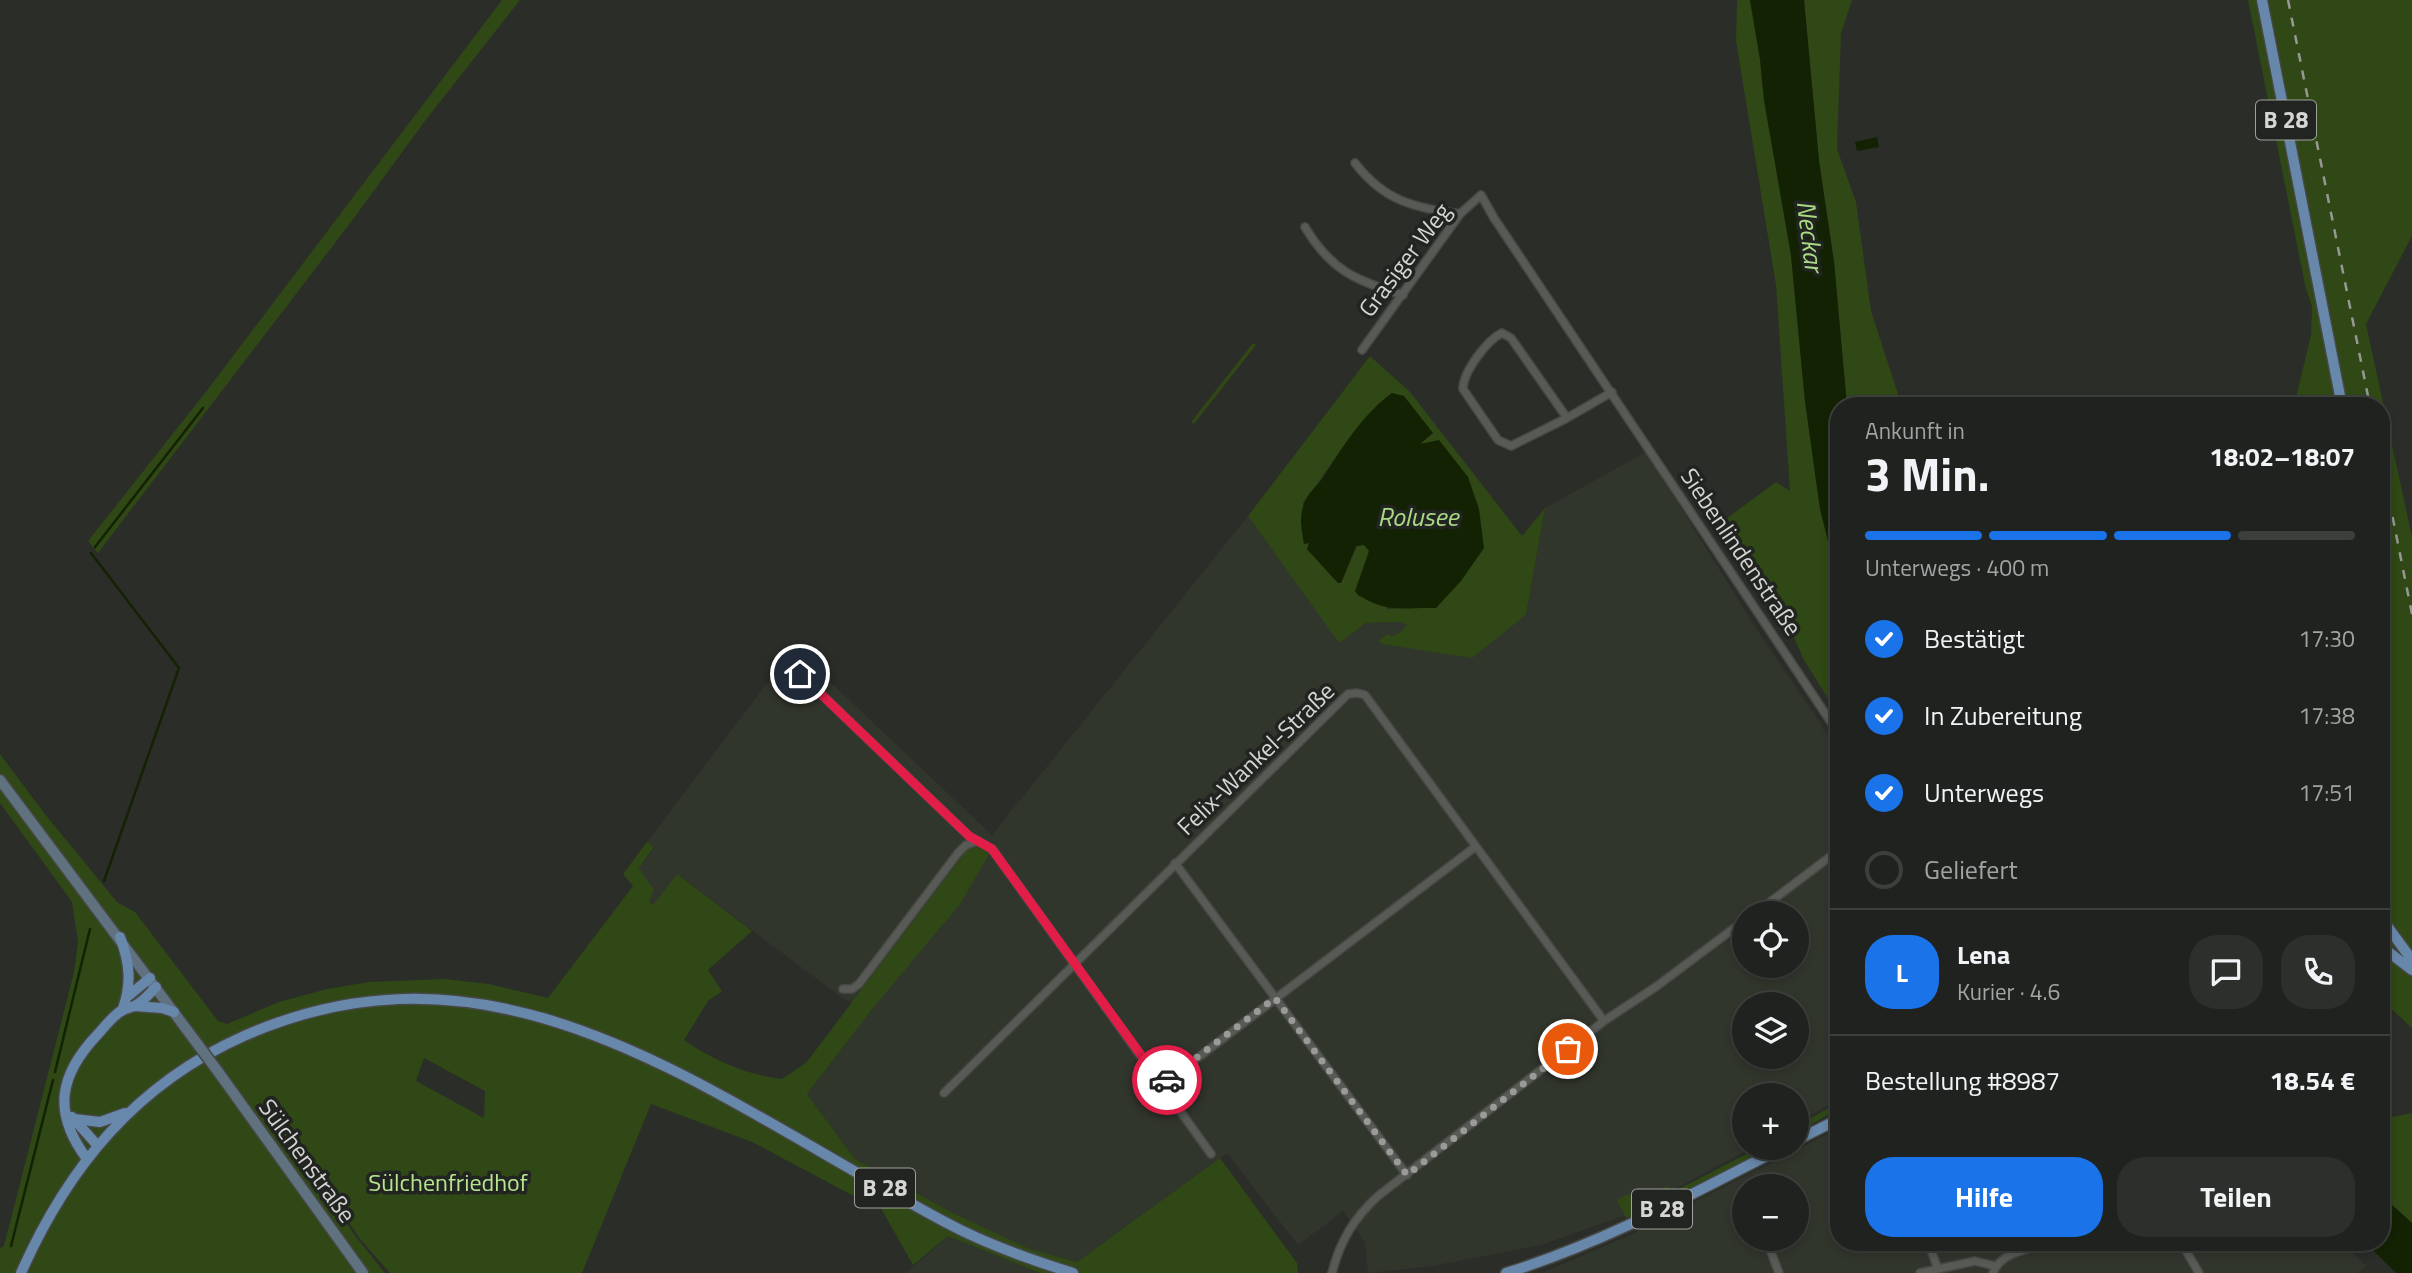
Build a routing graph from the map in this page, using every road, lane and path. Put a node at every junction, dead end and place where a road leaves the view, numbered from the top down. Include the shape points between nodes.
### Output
1 (2262, 0) edge
2 (1355, 163) dead end
3 (1481, 195) joint
4 (1460, 214) junction
5 (1305, 227) dead end
6 (1403, 295) junction
7 (1362, 350) dead end
8 (1612, 392) junction
9 (2340, 397) edge
10 (1567, 418) junction
11 (800, 674) dead end
12 (1830, 720) edge
13 (0, 780) edge
14 (979, 841) junction
15 (1475, 847) junction
16 (1830, 857) edge
17 (1175, 863) junction
18 (1771, 901) edge
19 (1732, 930) edge
20 (2390, 930) edge
21 (120, 937) junction
22 (2390, 953) edge
23 (2412, 960) edge
24 (1073, 965) junction
25 (2412, 970) edge
26 (153, 983) junction
27 (843, 989) dead end
28 (1275, 998) junction
29 (131, 1002) junction
30 (174, 1012) junction
31 (1604, 1021) junction
32 (1162, 1084) junction
33 (944, 1093) dead end
34 (131, 1110) junction
35 (70, 1115) junction
36 (1830, 1124) edge
37 (1809, 1134) edge
38 (98, 1146) junction
39 (1211, 1154) dead end
40 (87, 1159) junction
41 (1758, 1160) edge
42 (1407, 1175) junction
43 (1771, 1251) edge
44 (1931, 1251) edge
45 (2024, 1251) edge
46 (2186, 1251) edge
47 (1938, 1269) junction
48 (1994, 1270) edge
49 (21, 1273) edge
50 (363, 1273) edge
51 (1073, 1273) edge
52 (1332, 1273) edge
53 (1506, 1273) edge
54 (1779, 1273) edge
55 (1920, 1273) edge
56 (2199, 1273) edge

1 - 9 main road, B 28
2 - 4 street via 1368,181 1398,200
3 - 4 street, Grasiger Weg
3 - 8 street, Siebenlindenstraße
4 - 6 street, Grasiger Weg
5 - 6 street via 1322,251 1355,279
6 - 7 street, Grasiger Weg
8 - 10 street
8 - 12 street, Siebenlindenstraße
10 - 10 street via 1511,446 1498,440 1463,389 1463,379 1492,338 1502,333 1511,338
11 - 14 street via 963,831
13 - 21 main road, Sülchenstraße
14 - 24 street via 992,849
14 - 27 street via 958,853 859,984
15 - 17 street, Felix-Wankel-Straße via 1365,695 1357,692 1348,694
15 - 28 street
15 - 31 street, Felix-Wankel-Straße
16 - 18 street
17 - 24 street, Felix-Wankel-Straße
17 - 28 street
19 - 31 street
20 - 23 main road
21 - 26 main road, Sülchenstraße
21 - 29 main road
22 - 25 main road
24 - 32 street
24 - 33 street, Felix-Wankel-Straße
26 - 29 main road
26 - 30 main road, Sülchenstraße
28 - 32 street
28 - 42 street
29 - 30 main road
29 - 35 main road via 76,1061 65,1084
30 - 50 main road, Sülchenstraße, bridge
31 - 42 street
32 - 39 street
34 - 35 main road via 100,1122
34 - 38 main road, B 28
34 - 51 main road, B 28 via 184,1067 232,1041 295,1016 385,1000 441,998 481,1003 546,1019 623,1046 954,1227
35 - 38 main road
35 - 40 main road via 69,1129
36 - 37 main road
38 - 40 main road, B 28
40 - 49 main road, B 28 via 40,1232
41 - 53 main road, B 28 via 1614,1233
42 - 52 street via 1357,1218 1343,1240
43 - 54 street
44 - 47 street
45 - 48 street via 2006,1256
46 - 56 street
47 - 48 street via 1975,1261
47 - 55 street

